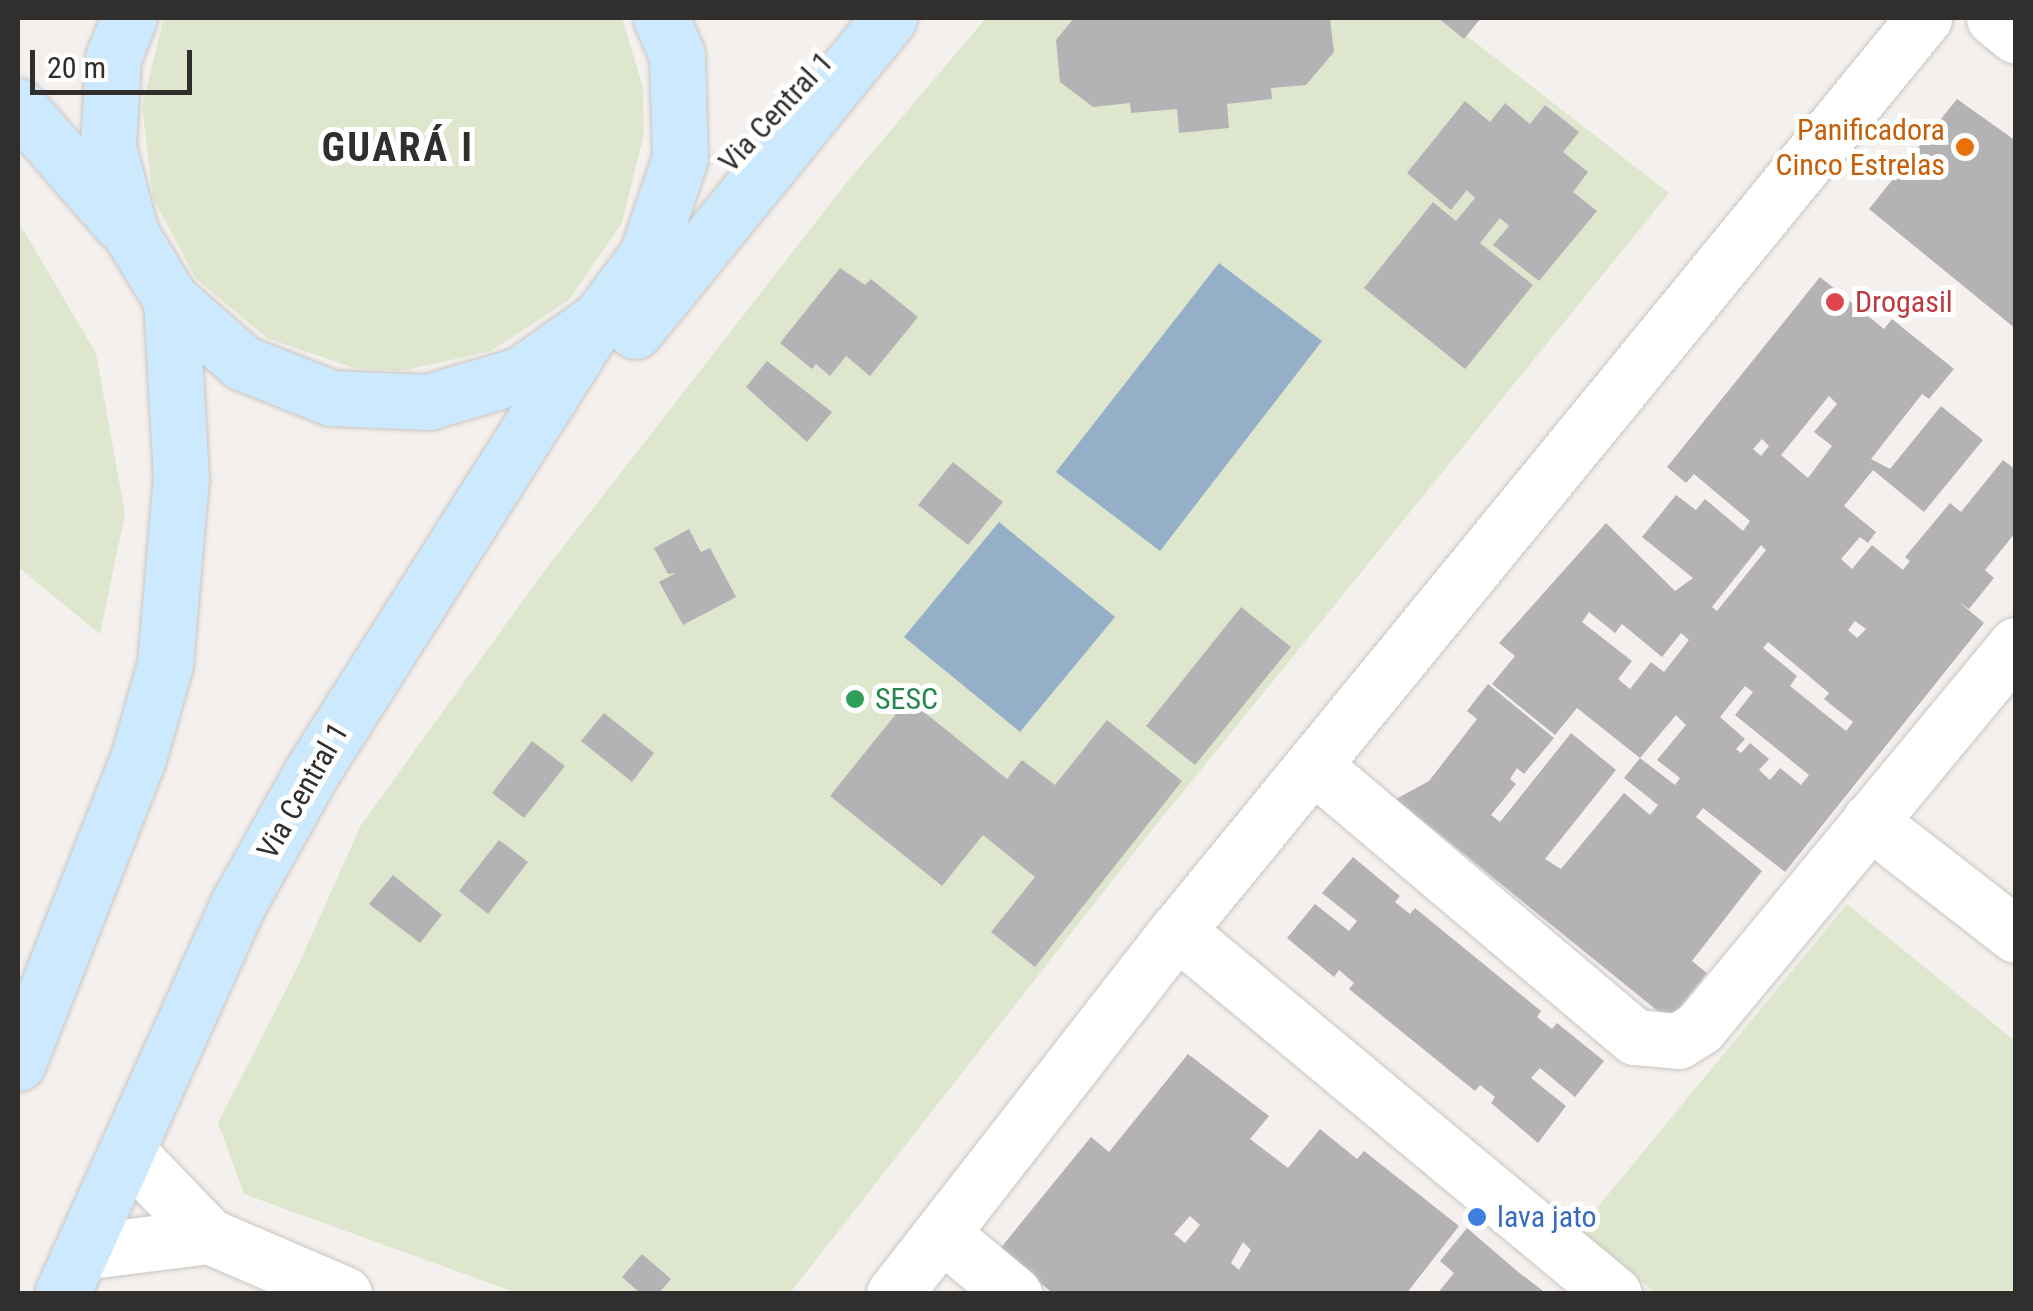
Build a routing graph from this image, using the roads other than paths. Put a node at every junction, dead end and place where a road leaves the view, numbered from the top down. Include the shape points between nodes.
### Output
1 (129, 18) edge
2 (661, 18) edge
3 (869, 18) edge
4 (889, 18) edge
5 (1924, 18) edge
6 (1994, 18) edge
7 (2016, 36) edge
8 (18, 106) edge
9 (131, 234) junction
10 (647, 255) junction
11 (171, 300) junction
12 (599, 319) junction
13 (412, 613) junction
14 (2016, 645) edge
15 (1314, 766) junction
16 (1869, 821) junction
17 (1177, 931) junction
18 (2016, 935) edge
19 (18, 1063) edge
20 (130, 1154) junction
21 (942, 1234) junction
22 (209, 1236) junction
23 (72, 1273) edge
24 (344, 1294) edge
25 (894, 1294) edge
26 (1014, 1294) edge
27 (1614, 1294) edge

1 - 9 main road via 113,58 108,147
2 - 10 main road via 676,55 680,158
3 - 10 main road, Via Central 1 via 808,72
4 - 13 main road via 640,324 488,550
5 - 15 street
6 - 7 street
8 - 9 main road
9 - 11 main road
10 - 12 main road
11 - 12 main road via 243,362 332,398 370,400 428,402 520,375
11 - 19 main road via 181,478 165,664 138,759
12 - 13 main road, Via Central 1
13 - 20 main road, Via Central 1 via 238,904
14 - 16 street
15 - 16 street via 1635,1038 1652,1043 1678,1042 1700,1027
15 - 17 street
16 - 18 street
17 - 21 street
17 - 27 street
20 - 22 street
20 - 23 main road, Via Central 1
21 - 25 street
21 - 26 street
22 - 23 street
22 - 24 street

